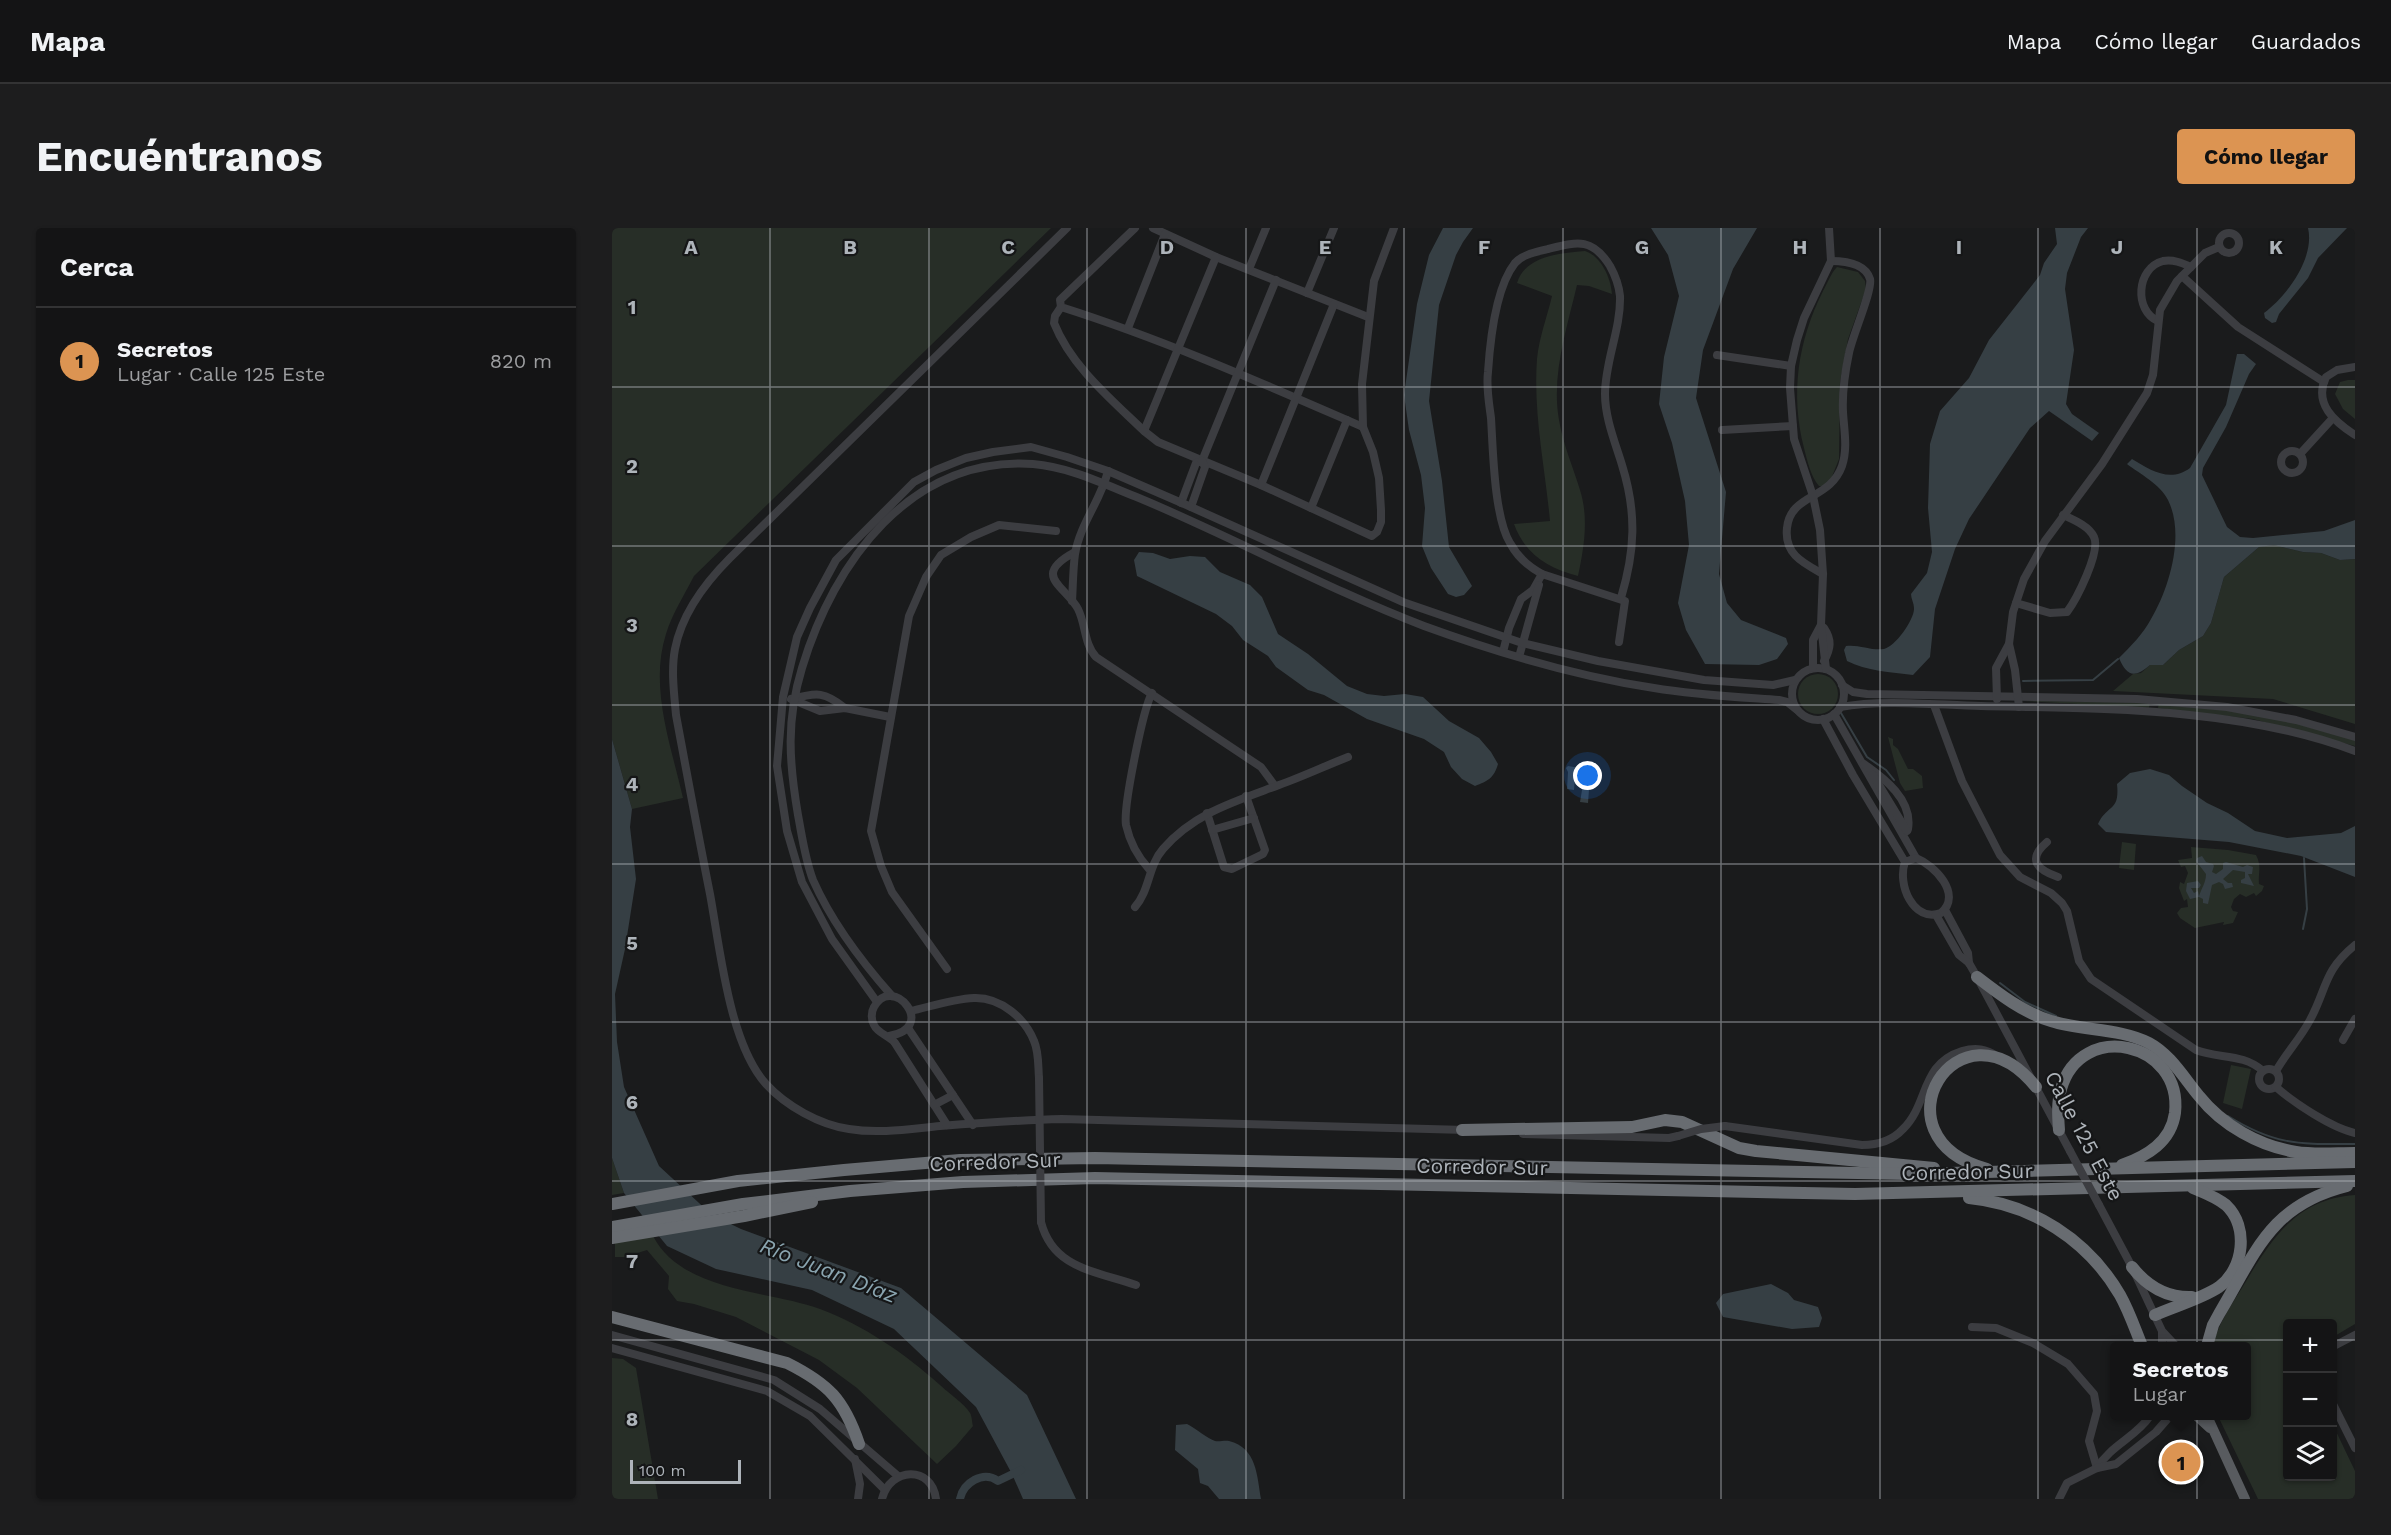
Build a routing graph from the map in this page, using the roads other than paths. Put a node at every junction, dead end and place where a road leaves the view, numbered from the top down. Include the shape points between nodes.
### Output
1 (1067, 228) edge
2 (1136, 228) edge
3 (1153, 228) edge
4 (1266, 228) edge
5 (1334, 228) edge
6 (1394, 228) edge
7 (1829, 228) edge
8 (1165, 234) junction
9 (2219, 247) dead end
10 (1216, 257) junction
11 (1831, 261) junction
12 (2191, 267) junction
13 (1249, 269) junction
14 (2182, 276) junction
15 (1276, 279) junction
16 (1307, 293) junction
17 (1334, 304) junction
18 (1061, 307) junction
19 (1368, 317) junction
20 (2158, 321) junction
21 (1128, 328) junction
22 (1178, 347) junction
23 (1717, 355) dead end
24 (1791, 366) junction
25 (2355, 367) edge
26 (1238, 374) junction
27 (2324, 382) junction
28 (1297, 399) junction
29 (2332, 419) junction
30 (1347, 420) junction
31 (1792, 426) junction
32 (1363, 428) junction
33 (1722, 430) dead end
34 (1144, 431) junction
35 (2355, 435) edge
36 (2300, 454) dead end
37 (1202, 461) junction
38 (1108, 471) junction
39 (1105, 484) junction
40 (1261, 485) junction
41 (1813, 496) junction
42 (1181, 503) junction
43 (1191, 507) junction
44 (1311, 508) junction
45 (2064, 515) junction
46 (1056, 531) dead end
47 (1075, 552) junction
48 (1542, 574) junction
49 (1823, 574) junction
50 (1621, 598) junction
51 (1072, 600) junction
52 (2016, 603) junction
53 (1821, 625) junction
54 (1506, 638) junction
55 (1619, 642) dead end
56 (1522, 643) junction
57 (2009, 644) junction
58 (1503, 652) junction
59 (1519, 657) junction
60 (1825, 665) junction
61 (1813, 668) junction
62 (1795, 680) junction
63 (1842, 685) junction
64 (1152, 693) junction
65 (1996, 696) junction
66 (783, 697) junction
67 (2019, 697) junction
68 (793, 699) junction
69 (1934, 705) junction
70 (1998, 706) junction
71 (2019, 707) junction
72 (845, 708) junction
73 (1797, 710) junction
74 (1837, 711) junction
75 (890, 717) junction
76 (1823, 719) junction
77 (2355, 737) edge
78 (2355, 751) edge
79 (1348, 757) dead end
80 (1864, 763) junction
81 (1880, 782) junction
82 (1275, 786) junction
83 (1863, 792) junction
84 (1246, 796) junction
85 (1207, 813) junction
86 (1254, 818) junction
87 (1212, 830) junction
88 (1905, 840) junction
89 (2047, 842) dead end
90 (1916, 858) junction
91 (1905, 862) junction
92 (1149, 870) junction
93 (2058, 877) dead end
94 (1135, 907) dead end
95 (1945, 910) junction
96 (1936, 915) junction
97 (2355, 945) edge
98 (2346, 954) junction
99 (2355, 954) edge
100 (1969, 963) junction
101 (947, 969) dead end
102 (1977, 976) junction
103 (892, 996) junction
104 (877, 1002) junction
105 (911, 1011) junction
106 (2355, 1019) edge
107 (908, 1028) junction
108 (889, 1036) junction
109 (2343, 1040) dead end
110 (2002, 1059) junction
111 (2263, 1071) junction
112 (2276, 1071) junction
113 (2036, 1087) junction
114 (2276, 1087) junction
115 (953, 1095) junction
116 (934, 1105) junction
117 (947, 1125) junction
118 (973, 1125) junction
119 (1462, 1130) junction
120 (2059, 1130) junction
121 (2355, 1133) edge
122 (2355, 1153) edge
123 (2355, 1162) edge
124 (2111, 1169) junction
125 (1997, 1172) junction
126 (1974, 1173) junction
127 (2355, 1182) edge
128 (2186, 1186) junction
129 (1920, 1193) junction
130 (612, 1204) edge
131 (619, 1229) edge
132 (612, 1238) edge
133 (2132, 1267) junction
134 (1136, 1285) dead end
135 (2196, 1297) junction
136 (2156, 1315) junction
137 (612, 1317) edge
138 (1972, 1327) dead end
139 (2162, 1331) junction
140 (612, 1335) edge
141 (2355, 1335) edge
142 (2140, 1342) edge
143 (2162, 1342) edge
144 (2172, 1342) edge
145 (2208, 1342) edge
146 (2337, 1344) edge
147 (612, 1348) edge
148 (2337, 1412) edge
149 (2147, 1420) edge
150 (2166, 1420) edge
151 (2200, 1420) edge
152 (2209, 1420) edge
153 (2216, 1436) junction
154 (859, 1444) junction
155 (2355, 1449) edge
156 (854, 1458) junction
157 (2097, 1468) junction
158 (898, 1476) junction
159 (884, 1489) junction
160 (858, 1499) edge
161 (882, 1499) edge
162 (936, 1499) edge
163 (2058, 1499) edge
164 (2245, 1499) edge

1 - 117 street via 706,582 684,621 675,649 676,715 723,964 748,1055 765,1083 782,1099 821,1122 873,1132
2 - 18 street via 1060,300
3 - 8 street
4 - 13 street
5 - 16 street
6 - 19 street via 1374,281
7 - 11 street
8 - 10 street
8 - 21 street
9 - 12 street via 2205,253
10 - 13 street
10 - 22 street
11 - 24 street via 1804,318
11 - 41 street via 1861,267 1867,273 1870,289 1845,375 1846,444 1842,466 1825,491
12 - 14 street
12 - 20 street via 2175,261 2161,262 2147,273 2140,291 2142,306 2150,318
13 - 15 street
14 - 20 street via 2160,310
14 - 27 street via 2238,327
15 - 16 street
15 - 26 street
16 - 17 street
17 - 19 street
17 - 28 street
18 - 21 street
18 - 34 street via 1054,319 1058,332 1094,382
19 - 32 street
20 - 45 street via 2153,375 2147,393
21 - 22 street
22 - 26 street
22 - 34 street
23 - 24 street
24 - 31 street
25 - 27 street via 2337,370
26 - 28 street
26 - 37 street
27 - 29 street via 2322,397
28 - 30 street
28 - 40 street
29 - 35 street
29 - 36 street
30 - 32 street
30 - 44 street
31 - 33 street
31 - 41 street
32 - 44 street via 1379,478 1381,522 1377,532 1372,536
34 - 37 street via 1158,442
37 - 40 street
37 - 42 street via 1196,464
37 - 43 street via 1205,467
38 - 39 street
38 - 42 street
38 - 66 street via 1031,447 966,458 914,482 836,560 797,637
39 - 47 street
39 - 58 street via 1349,595
39 - 68 street via 1034,464 997,465 970,470 920,493 894,512 848,566 812,635
40 - 44 street
41 - 49 street
41 - 49 street via 1791,514 1786,537 1790,552 1800,562
42 - 43 street
43 - 54 street via 1403,602
45 - 52 street via 2024,579
45 - 52 street via 2084,525 2094,537 2092,560 2073,604 2067,612 2050,613
46 - 75 street via 999,525 941,555 926,577 909,616
47 - 51 street
47 - 51 street via 1061,560 1053,577
48 - 50 street
48 - 50 street via 1529,567 1509,542 1503,527 1487,375 1504,284 1516,262 1530,253 1576,243 1590,244 1603,255 1620,294 1606,370 1605,399 1634,525 1633,551
48 - 54 street via 1533,590 1521,599
48 - 56 street
49 - 53 street
50 - 55 street via 1626,608
51 - 64 street via 1090,652
52 - 57 street
53 - 60 street via 1830,637
53 - 61 street via 1813,640
54 - 56 street
54 - 58 street
56 - 59 street
56 - 62 street via 1704,680 1773,685
57 - 65 street via 1995,668
57 - 67 street
58 - 59 street
59 - 73 street via 1652,688 1779,700
60 - 61 street
60 - 63 street
61 - 62 street
62 - 73 street via 1791,695
63 - 65 street via 1867,694
63 - 74 street via 1843,700
64 - 82 street via 1261,767
64 - 92 street via 1145,708 1126,803 1132,847
65 - 67 street
65 - 70 street
66 - 68 street
66 - 104 street via 777,766 787,831 802,882 831,939
67 - 71 street
67 - 77 street via 2137,699 2227,707 2296,720
68 - 72 street via 820,711
68 - 72 street via 822,694
68 - 103 street via 789,763 813,879 840,928
69 - 70 street
69 - 74 street via 1856,704
69 - 111 street via 1962,781 2000,855 2020,877 2062,903 2079,961 2091,979 2196,1050 2214,1056 2241,1057
70 - 71 street
71 - 78 street via 2197,715 2268,726
72 - 75 street
73 - 76 street via 1807,718
74 - 76 street
74 - 80 street
75 - 101 street via 872,831 892,892
76 - 83 street
79 - 82 street
80 - 81 street
80 - 81 street
81 - 83 street
81 - 88 street
81 - 88 street via 1906,810 1909,821
82 - 84 street
83 - 91 street
84 - 85 street
84 - 86 street
85 - 87 street
85 - 92 street via 1180,831
86 - 87 street
86 - 87 street via 1263,854 1232,869 1224,867
88 - 90 street
89 - 93 street via 2036,863 2040,871
90 - 91 street
90 - 95 street via 1944,880 1948,900
91 - 96 street via 1902,875 1906,895 1919,910
92 - 94 street via 1145,890
95 - 96 street
95 - 100 street, Calle 125 Este via 1968,953
96 - 100 street, Calle 125 Este via 1959,955
97 - 98 street
98 - 99 street
98 - 112 street via 2328,975 2311,1019
100 - 102 street, Calle 125 Este
102 - 113 street, Calle 125 Este
102 - 122 highway via 2041,1018 2150,1044 2164,1054 2211,1109 2253,1138 2298,1153
103 - 104 street
103 - 105 street via 901,998
104 - 108 street via 872,1019 878,1030
105 - 107 street
105 - 134 street, bridge via 977,998 1006,1007 1027,1026 1035,1043 1039,1078 1041,1222 1048,1242 1069,1262
106 - 109 street
107 - 108 street
107 - 115 street
108 - 116 street
110 - 113 highway
110 - 119 street, bridge via 1989,1051 1971,1049 1943,1061 1929,1078 1904,1129 1874,1145 1725,1126 1669,1138 1554,1137
110 - 125 highway via 1977,1055 1955,1063 1938,1080 1930,1108 1933,1130 1944,1147 1965,1161
111 - 112 street
111 - 114 street via 2259,1078 2261,1086 2269,1090
112 - 114 street via 2280,1079
113 - 120 street, Calle 125 Este
114 - 121 street via 2337,1126
115 - 116 street
115 - 118 street
116 - 117 street
117 - 118 street
118 - 119 street via 1062,1119
119 - 126 highway via 1632,1126 1672,1120 1739,1148 1756,1151
120 - 124 highway via 2061,1089 2068,1072 2080,1059 2114,1046 2138,1050 2153,1059 2165,1071 2173,1089 2173,1123 2156,1148
120 - 133 street, Calle 125 Este, bridge
123 - 124 highway, Corredor Sur
124 - 125 highway, Corredor Sur
125 - 126 highway, Corredor Sur
126 - 130 highway, Corredor Sur via 1841,1174 1095,1158 960,1160 738,1181
127 - 128 highway, Corredor Sur
127 - 145 highway via 2302,1203 2277,1222 2219,1314
128 - 129 highway, Corredor Sur
128 - 135 highway via 2225,1205 2236,1219 2241,1237 2239,1258 2231,1275
129 - 131 highway, Corredor Sur via 1095,1178 881,1188
129 - 142 highway via 1998,1202 2060,1230 2095,1260 2112,1283
131 - 132 highway, Corredor Sur
133 - 135 highway via 2155,1289 2175,1296
133 - 136 street, Calle 125 Este
135 - 136 highway
136 - 139 street, Calle 125 Este
137 - 154 highway via 787,1363 811,1375 837,1397
138 - 157 street via 1996,1328 2034,1343 2068,1364 2094,1394 2097,1411 2089,1441
139 - 143 street, Calle 125 Este
139 - 144 street, Calle 125 Este
140 - 154 street via 774,1380 820,1408
141 - 146 street
147 - 156 street via 767,1391 810,1416
148 - 155 street
149 - 157 street via 2105,1454
150 - 157 street via 2116,1464
151 - 153 main road
152 - 153 main road
153 - 164 main road
154 - 158 street
156 - 159 street
156 - 160 street via 860,1484
157 - 163 street via 2067,1483
158 - 159 street
158 - 162 street via 920,1476 929,1483
159 - 161 street

